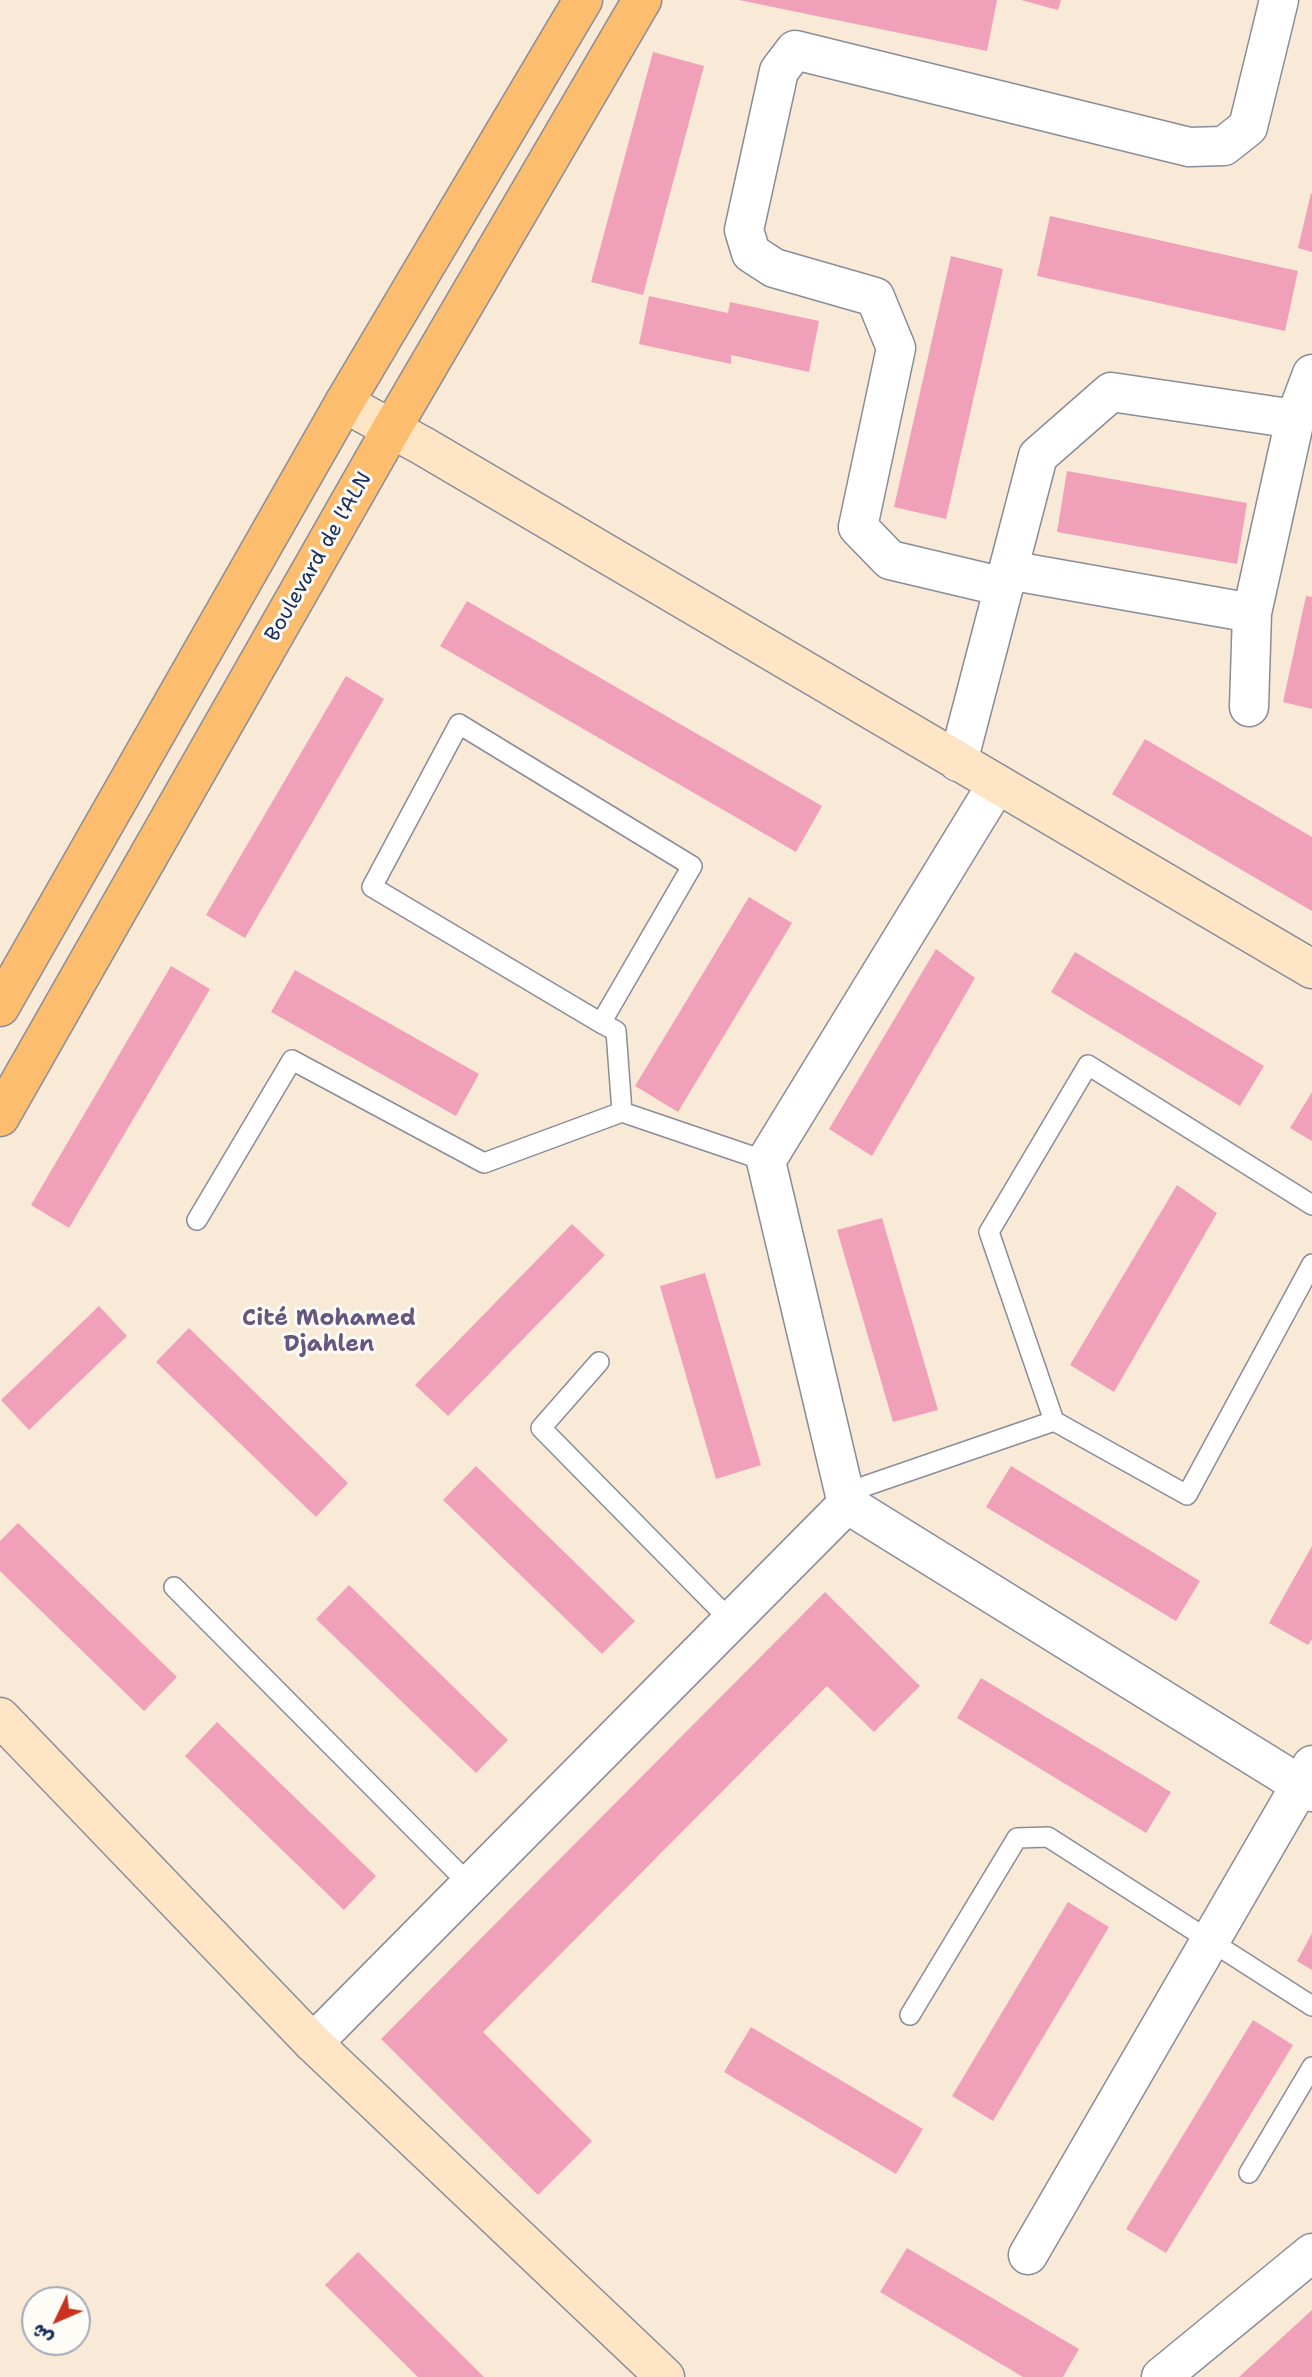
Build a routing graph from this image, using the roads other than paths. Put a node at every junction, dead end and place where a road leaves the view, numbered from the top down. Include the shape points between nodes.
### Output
1 (583, 0) edge
2 (642, 0) edge
3 (1279, 0) edge
4 (1312, 374) edge
5 (344, 403) junction
6 (1295, 419) junction
7 (392, 428) junction
8 (1006, 579) junction
9 (1252, 613) junction
10 (1249, 707) dead end
11 (958, 762) junction
12 (997, 784) junction
13 (1312, 969) edge
14 (0, 1007) edge
15 (601, 1023) junction
16 (622, 1112) junction
17 (0, 1117) edge
18 (766, 1161) junction
19 (1312, 1205) edge
20 (197, 1220) dead end
21 (1312, 1264) edge
22 (599, 1362) dead end
23 (1054, 1421) junction
24 (846, 1498) junction
25 (174, 1587) dead end
26 (731, 1621) junction
27 (0, 1717) edge
28 (1308, 1780) edge
29 (470, 1885) junction
30 (1210, 1941) junction
31 (1312, 2006) edge
32 (910, 2015) dead end
33 (313, 2043) junction
34 (1312, 2067) edge
35 (1249, 2173) dead end
36 (1312, 2253) edge
37 (1028, 2255) dead end
38 (665, 2377) edge
39 (1161, 2377) edge

1 - 5 main road
2 - 7 main road, Boulevard de l'ALN
3 - 8 street via 1248,127 1224,146 1189,147 795,50 779,71 744,230 751,253 774,268 875,298 896,348 858,527 890,560
4 - 6 street
5 - 7 street
5 - 14 main road
6 - 8 street via 1111,392 1038,456
6 - 9 street
7 - 11 street
7 - 17 main road, Boulevard de l'ALN
8 - 9 street
8 - 11 street
9 - 10 street
11 - 12 street
12 - 13 street
12 - 18 street
15 - 15 lane via 372,887 460,724 692,866
15 - 16 lane via 616,1031
16 - 18 lane
16 - 20 lane via 484,1163 292,1060
18 - 24 street
19 - 23 lane via 1088,1065 989,1232
21 - 23 lane via 1187,1495
22 - 26 lane via 541,1428
23 - 24 lane
24 - 26 street
24 - 28 street
25 - 29 lane
26 - 29 street
27 - 33 street
28 - 30 street
29 - 33 street
30 - 31 lane
30 - 32 lane via 1048,1837 1017,1838
30 - 37 street
33 - 38 street
34 - 35 lane
36 - 39 street

